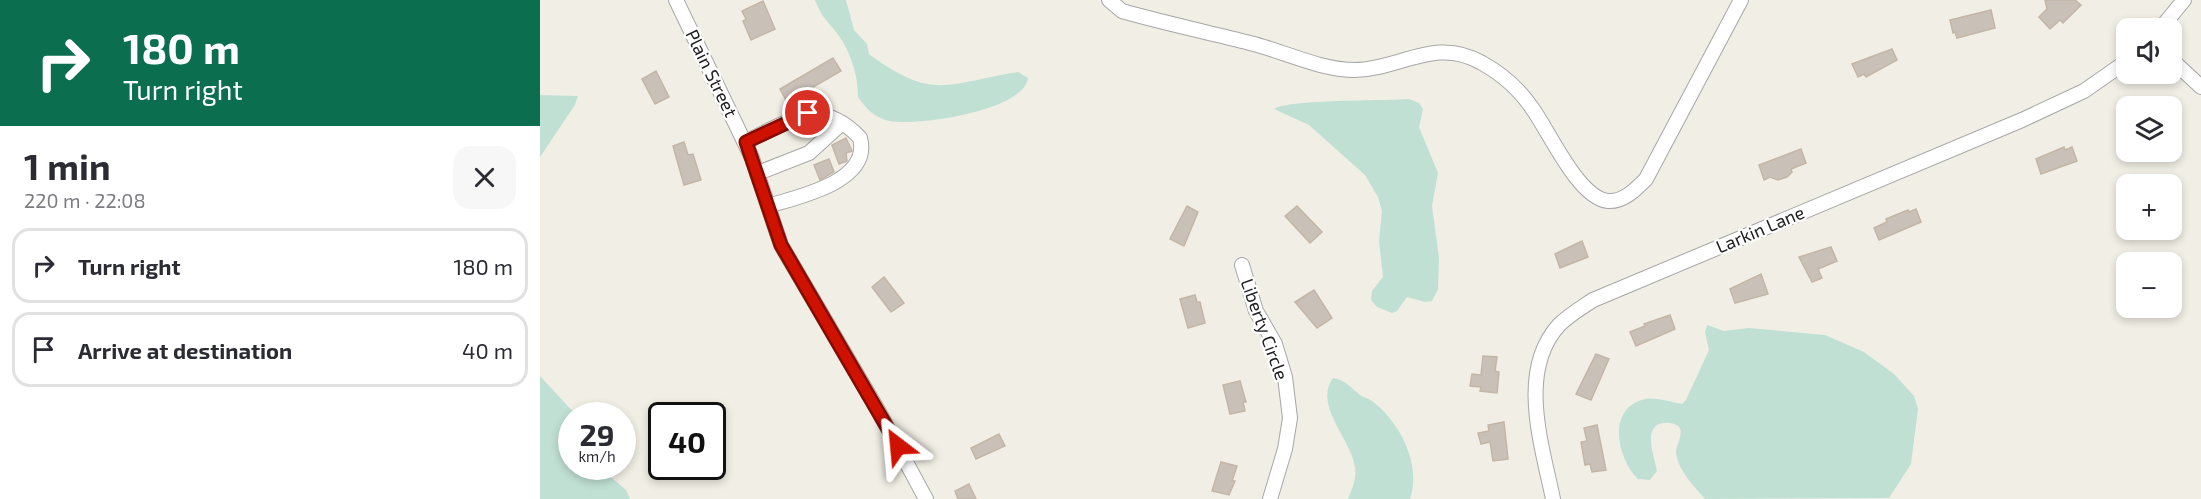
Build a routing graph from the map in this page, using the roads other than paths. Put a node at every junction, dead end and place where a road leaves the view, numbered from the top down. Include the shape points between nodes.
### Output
1 (676, 0) edge
2 (1109, 0) edge
3 (1741, 0) edge
4 (2184, 0) edge
5 (2169, 18) edge
6 (2116, 69) edge
7 (2182, 69) edge
8 (2201, 87) edge
9 (842, 123) junction
10 (746, 142) junction
11 (758, 173) junction
12 (768, 206) junction
13 (1242, 265) dead end
14 (926, 499) edge
15 (1270, 499) edge
16 (1553, 499) edge

1 - 10 street, Plain Street
2 - 3 street via 1122,11 1354,70 1384,67 1428,52 1475,58 1502,74 1532,107 1587,190 1606,201 1626,196 1646,179
4 - 5 street
6 - 16 street, Larkin Lane via 2084,91 2022,120 1593,300 1570,315 1546,344 1538,363 1540,437
7 - 8 street
9 - 10 street via 808,113
9 - 11 street via 809,153
9 - 12 street via 860,138 853,168 833,183
10 - 11 street, Plain Street
11 - 12 street, Plain Street
12 - 14 street, Plain Street via 781,245
13 - 15 street, Liberty Circle via 1256,311 1275,345 1286,377 1290,418

